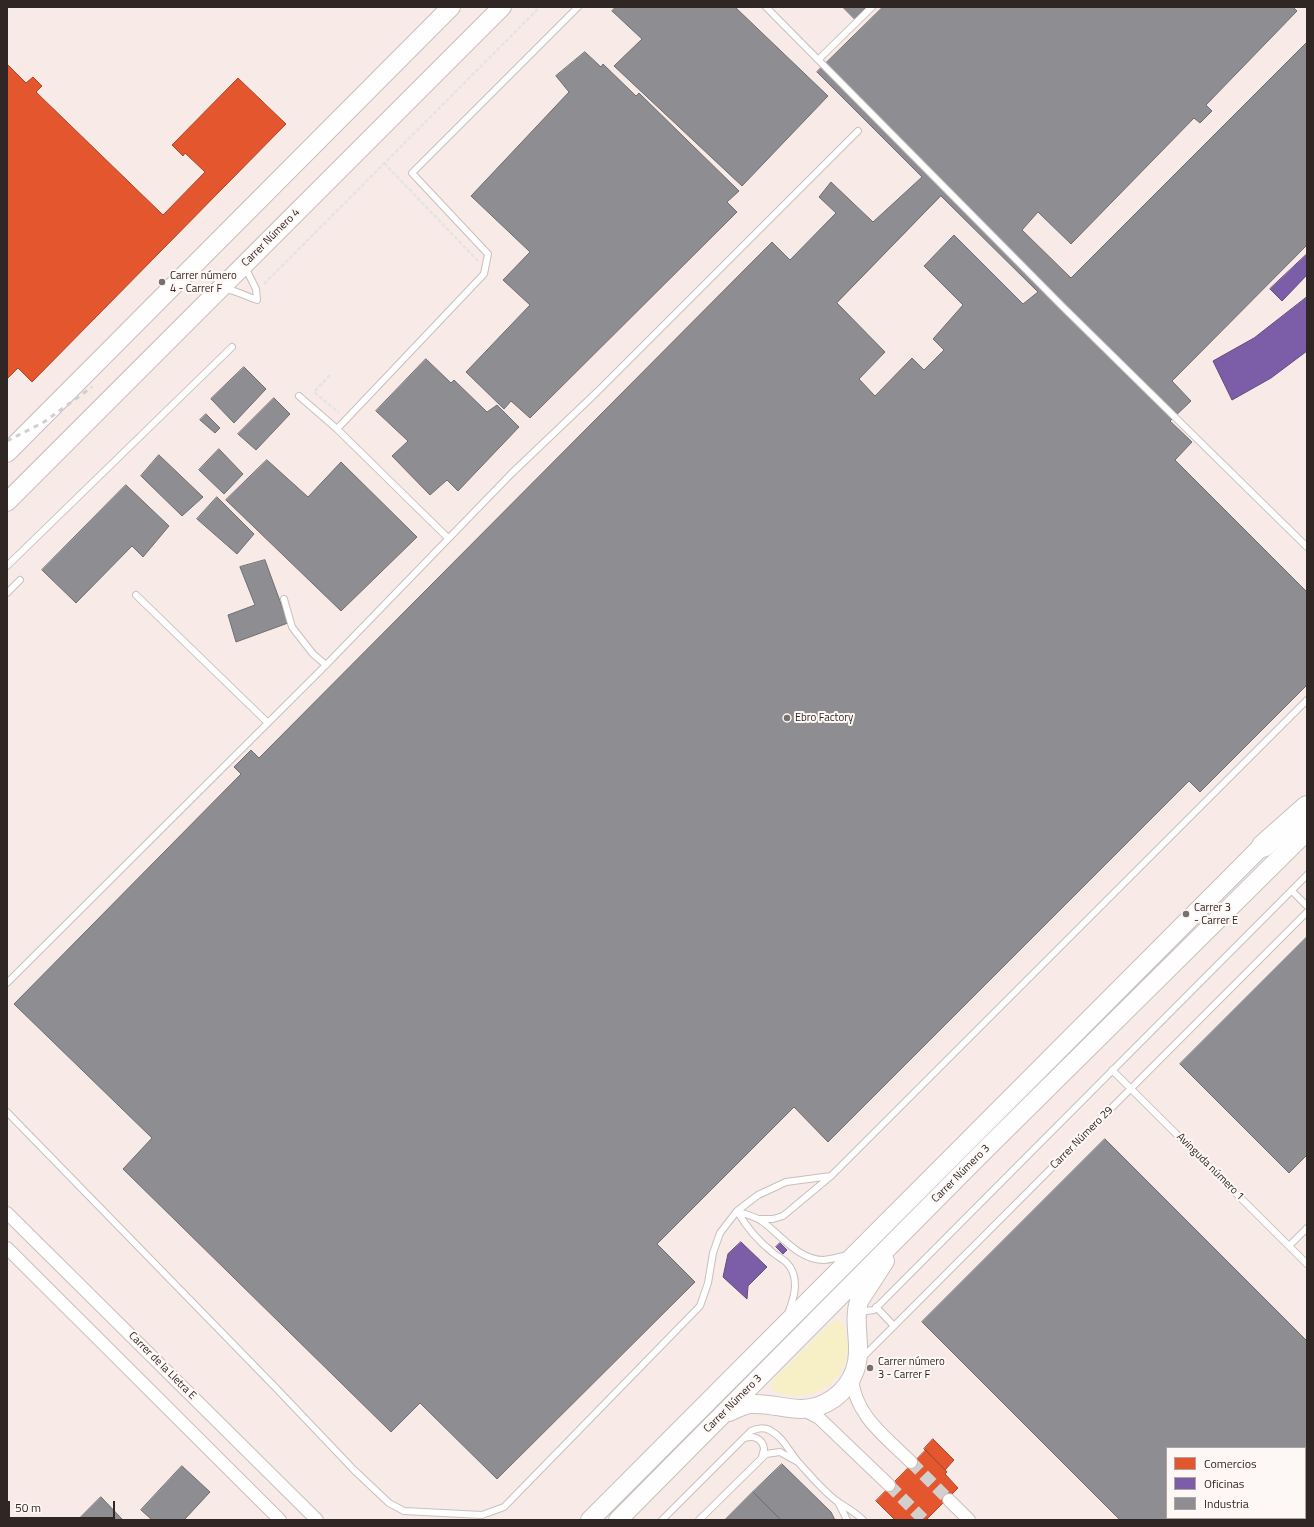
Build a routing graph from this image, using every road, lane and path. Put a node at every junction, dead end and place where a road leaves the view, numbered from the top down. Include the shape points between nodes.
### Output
1 (451, 7) edge
2 (502, 7) edge
3 (540, 7) edge
4 (578, 7) edge
5 (766, 7) edge
6 (872, 7) edge
7 (818, 60) junction
8 (858, 131) dead end
9 (384, 163) junction
10 (244, 265) junction
11 (482, 265) dead end
12 (221, 288) junction
13 (256, 291) junction
14 (232, 347) dead end
15 (330, 375) dead end
16 (299, 396) dead end
17 (344, 408) dead end
18 (337, 429) junction
19 (24, 436) junction
20 (7, 443) edge
21 (7, 453) edge
22 (11, 497) edge
23 (448, 538) junction
24 (1307, 547) edge
25 (7, 566) edge
26 (20, 580) dead end
27 (7, 593) edge
28 (136, 595) dead end
29 (284, 599) dead end
30 (326, 665) junction
31 (1307, 700) edge
32 (267, 722) junction
33 (1307, 798) edge
34 (1307, 807) edge
35 (1307, 831) edge
36 (1263, 846) junction
37 (1307, 875) edge
38 (1292, 891) junction
39 (1307, 906) edge
40 (1307, 912) edge
41 (7, 983) edge
42 (1112, 1070) junction
43 (1130, 1089) junction
44 (7, 1112) edge
45 (831, 1176) junction
46 (737, 1211) junction
47 (7, 1212) edge
48 (759, 1219) junction
49 (1307, 1228) edge
50 (900, 1236) junction
51 (1289, 1246) junction
52 (7, 1248) edge
53 (856, 1254) junction
54 (1307, 1264) edge
55 (868, 1304) junction
56 (785, 1324) junction
57 (894, 1326) junction
58 (855, 1371) junction
59 (800, 1409) junction
60 (722, 1416) junction
61 (743, 1439) junction
62 (761, 1458) junction
63 (798, 1462) junction
64 (911, 1462) tunnel mouth
65 (889, 1485) tunnel mouth
66 (949, 1500) tunnel mouth
67 (838, 1502) junction
68 (280, 1520) edge
69 (317, 1520) edge
70 (590, 1520) edge
71 (618, 1520) edge
72 (662, 1520) edge
73 (699, 1520) edge
74 (847, 1520) edge
75 (863, 1520) edge
76 (969, 1520) edge

1 - 19 main road
2 - 10 main road, Carrer Número 4
3 - 9 path
4 - 18 lane via 412,173 488,254 484,274
5 - 7 lane
6 - 7 lane
7 - 24 lane via 1063,307
8 - 23 lane
9 - 11 path
9 - 13 path
10 - 12 main road, Carrer Número 4
10 - 13 lane
12 - 13 lane via 238,291 257,300
12 - 22 main road, Carrer Número 4
14 - 25 lane
15 - 17 path via 314,392 339,413
16 - 18 lane
18 - 23 lane
19 - 20 main road
19 - 21 main road
23 - 30 lane
26 - 27 lane
28 - 32 lane
29 - 30 lane via 292,627 313,654
30 - 32 lane
31 - 45 lane
32 - 41 lane
33 - 36 main road, Carrer Número 3
34 - 36 highway
35 - 50 main road, Carrer Número 3
36 - 53 main road, Carrer Número 3
37 - 38 lane
38 - 39 lane
38 - 42 lane
40 - 43 lane, Carrer Número 29
42 - 43 lane, Avinguda número 1
42 - 55 lane
43 - 51 lane, Avinguda número 1
43 - 57 lane, Carrer Número 29
44 - 46 lane via 354,1470 389,1503 404,1510 482,1515 504,1507 700,1306 720,1233
45 - 46 lane via 786,1182 758,1195
45 - 48 lane via 783,1216
46 - 48 lane
46 - 56 lane via 748,1228 771,1252 787,1263 795,1279 796,1292
47 - 69 street, Carrer de la Lletra E
48 - 53 lane via 791,1247 812,1257 823,1260
49 - 51 lane
50 - 55 main road
50 - 60 main road, Carrer Número 3
51 - 54 lane, Avinguda número 1
52 - 68 street
53 - 56 main road, Carrer Número 3
55 - 57 lane
55 - 58 main road via 856,1316 859,1344
56 - 70 main road, Carrer Número 3
57 - 58 lane, Carrer Número 29
58 - 59 main road via 844,1389 827,1402 817,1407
58 - 64 street via 854,1395 866,1418
59 - 60 main road via 751,1404
59 - 65 street via 819,1418
60 - 71 main road, Carrer Número 3
61 - 62 lane via 753,1437 761,1441 764,1449
61 - 63 lane via 755,1429 767,1429 787,1445
61 - 72 lane
62 - 63 lane via 775,1452
62 - 73 lane
63 - 67 lane
66 - 76 street
67 - 74 lane
67 - 75 lane via 853,1510

